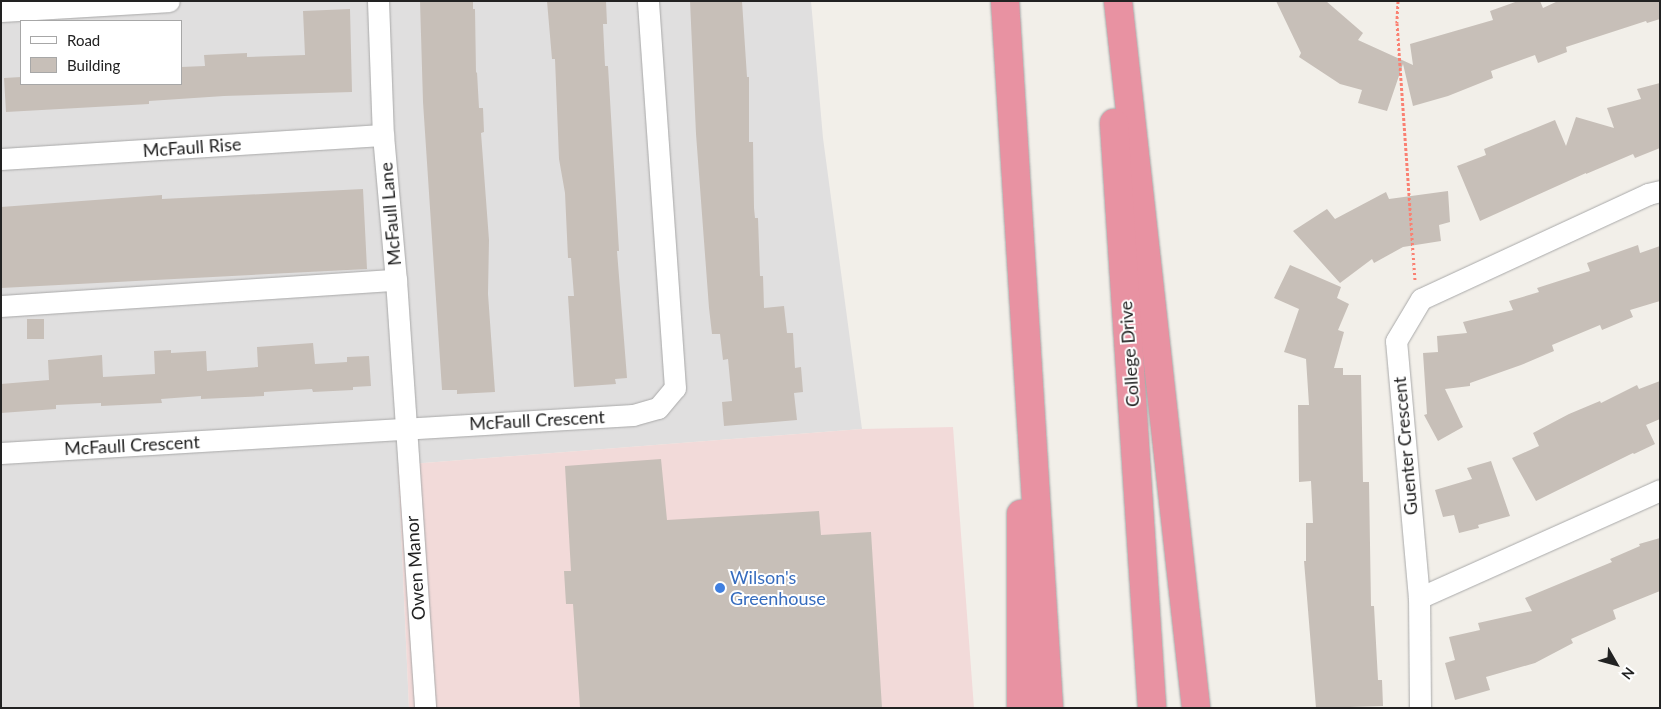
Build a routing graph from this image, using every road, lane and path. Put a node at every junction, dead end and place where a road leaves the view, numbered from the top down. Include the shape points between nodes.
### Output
1 (169, 1) edge
2 (378, 1) edge
3 (648, 1) edge
4 (1005, 1) edge
5 (1106, 1) edge
6 (1118, 1) edge
7 (1398, 1) edge
8 (1, 11) edge
9 (382, 135) junction
10 (1, 159) edge
11 (1660, 191) edge
12 (1020, 223) junction
13 (1414, 276) dead end
14 (396, 280) junction
15 (1, 306) edge
16 (406, 428) junction
17 (1, 453) edge
18 (1660, 490) edge
19 (1419, 598) junction
20 (425, 708) edge
21 (1021, 708) edge
22 (1049, 708) edge
23 (1152, 708) edge
24 (1196, 708) edge
25 (1420, 708) edge

1 - 8 street
2 - 9 street, McFaull Lane
3 - 16 street, McFaull Crescent via 675,388 658,408 633,415
4 - 12 highway
5 - 23 highway, College Drive
6 - 24 highway
7 - 13 path
9 - 10 street, McFaull Rise
9 - 14 street, McFaull Lane
11 - 19 street, Guenter Crescent via 1421,299 1396,341
12 - 21 highway
12 - 22 highway
14 - 15 street
14 - 16 street, McFaull Lane
16 - 17 street, McFaull Crescent
16 - 20 street, Owen Manor
18 - 19 street
19 - 25 street, Guenter Crescent

